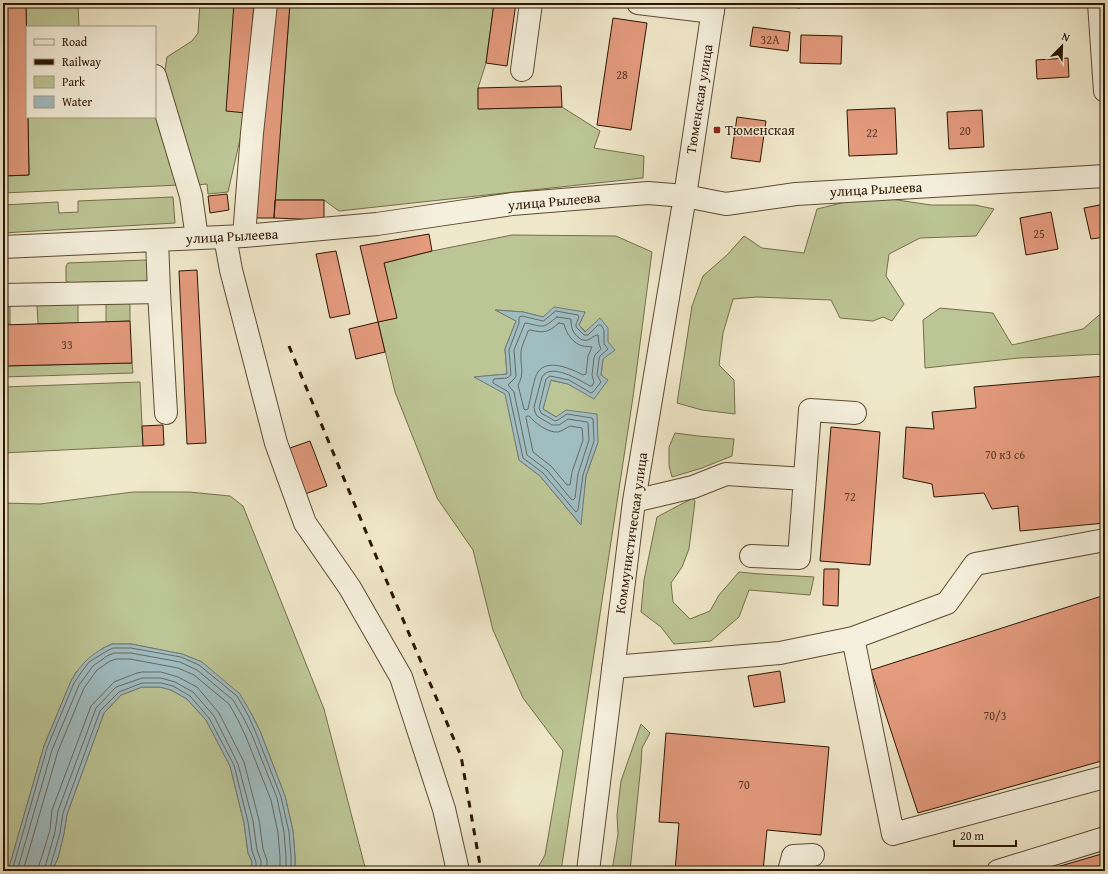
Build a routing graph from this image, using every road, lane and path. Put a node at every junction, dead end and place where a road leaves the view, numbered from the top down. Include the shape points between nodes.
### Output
1 (266, 3) edge
2 (531, 3) edge
3 (638, 3) edge
4 (1098, 3) edge
5 (713, 7) edge
6 (522, 70) dead end
7 (156, 79) edge
8 (1105, 91) edge
9 (1105, 176) edge
10 (685, 196) junction
11 (234, 237) junction
12 (197, 238) junction
13 (157, 240) junction
14 (3, 247) edge
15 (159, 292) junction
16 (3, 296) edge
17 (166, 413) dead end
18 (855, 413) dead end
19 (805, 478) junction
20 (634, 501) junction
21 (1105, 540) edge
22 (752, 556) dead end
23 (853, 638) junction
24 (613, 667) junction
25 (1105, 777) edge
26 (1105, 838) edge
27 (813, 855) dead end
28 (458, 871) edge
29 (588, 871) edge
30 (789, 871) edge
31 (998, 871) edge

1 - 11 street via 252,133
2 - 6 street
3 - 5 street
4 - 8 street
5 - 10 street, Тюменская улица
7 - 12 street via 191,196
9 - 10 street, улица Рылеева via 796,194 726,204
10 - 11 street, улица Рылеева via 648,193 512,204 377,224
10 - 20 street, Коммунистическая улица
11 - 12 street, улица Рылеева
11 - 28 street via 231,270 276,443 305,523 350,588 401,677 444,809
12 - 13 street, улица Рылеева
13 - 14 street, улица Рылеева
13 - 15 street
15 - 16 street
15 - 17 street
18 - 19 street via 810,410
19 - 20 street via 726,474 693,487
19 - 22 street via 799,558
20 - 24 street, Коммунистическая улица
21 - 23 street via 975,564 947,603
23 - 24 street via 780,653
23 - 25 street via 893,834
24 - 29 street, Коммунистическая улица
26 - 31 street
27 - 30 street via 794,856

